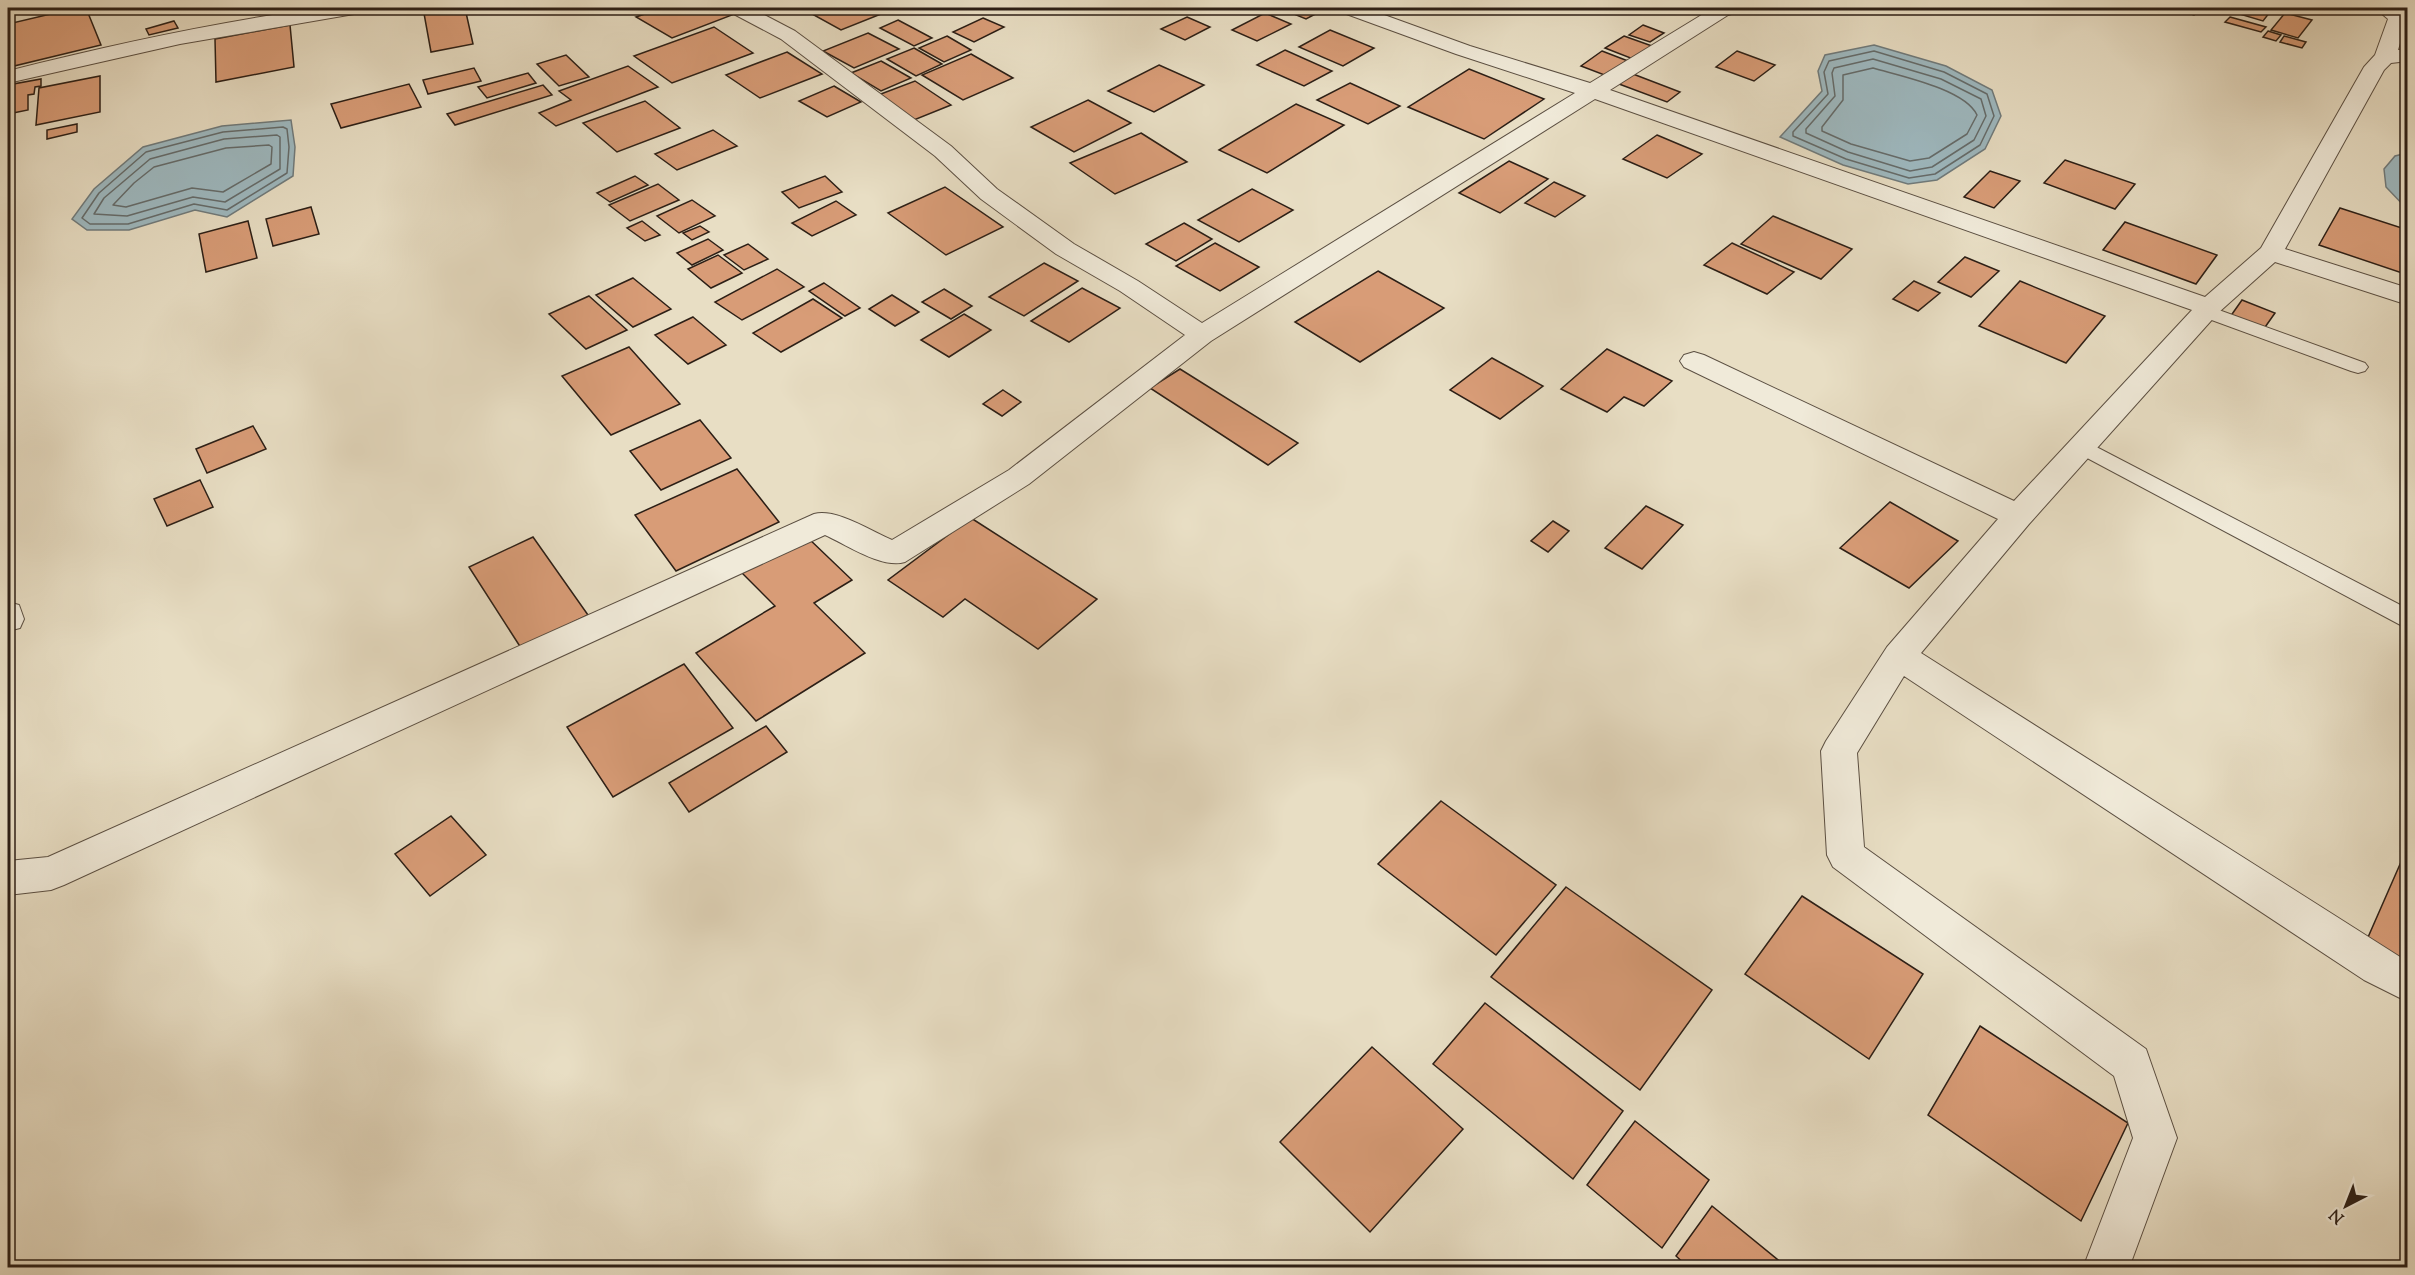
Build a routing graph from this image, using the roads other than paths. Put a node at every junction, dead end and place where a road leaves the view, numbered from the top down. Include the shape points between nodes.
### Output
1 (354, 8) edge
2 (737, 8) edge
3 (1348, 8) edge
4 (1731, 8) edge
5 (2385, 8) edge
6 (2396, 56) edge
7 (8, 77) edge
8 (1594, 92) junction
9 (2271, 252) junction
10 (2408, 297) edge
11 (2207, 309) junction
12 (1202, 335) junction
13 (1694, 361) dead end
14 (2358, 367) dead end
15 (2081, 446) junction
16 (2018, 516) junction
17 (8, 614) edge
18 (8, 619) edge
19 (2408, 620) edge
20 (1899, 656) junction
21 (8, 878) edge
22 (2408, 983) edge
23 (2106, 1268) edge

1 - 7 street via 256,22
2 - 12 street via 788,36 850,81 943,151 989,194 1065,249
3 - 8 street
4 - 8 street
5 - 6 street via 2399,17
6 - 9 street via 2376,67
8 - 11 street
8 - 12 street
9 - 10 street
9 - 11 street
11 - 14 lane
11 - 15 street
12 - 21 street via 1019,477 894,554 825,522 51,873
13 - 16 street
15 - 16 street
15 - 19 lane
16 - 20 street
17 - 18 street
20 - 22 street
20 - 23 street via 1839,751 1846,855 2131,1062 2155,1138

